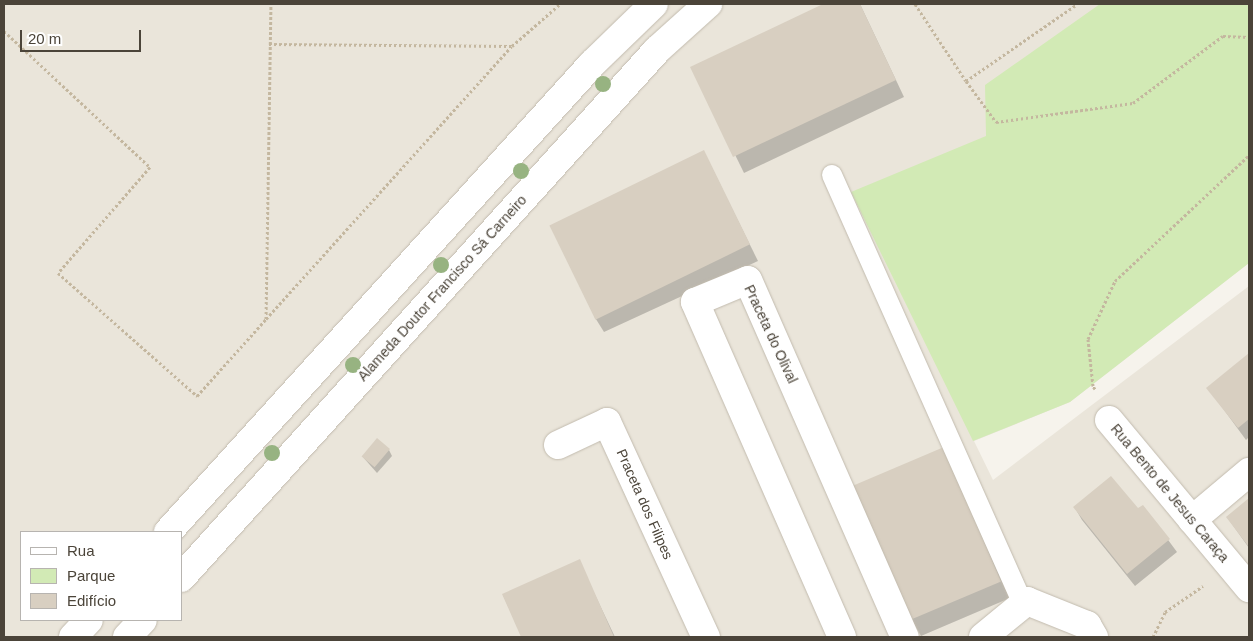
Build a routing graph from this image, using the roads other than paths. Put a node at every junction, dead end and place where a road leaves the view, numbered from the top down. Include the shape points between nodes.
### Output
1 (654, 4) edge
2 (708, 4) edge
3 (832, 175) dead end
4 (1109, 420) road end
5 (558, 445) dead end
6 (1249, 472) edge
7 (1192, 520) junction
8 (169, 531) edge
9 (182, 577) edge
10 (1249, 588) edge
11 (1023, 604) junction
12 (88, 621) edge
13 (142, 621) edge
14 (1091, 631) edge
15 (73, 637) edge
16 (127, 637) edge
17 (706, 637) edge
18 (842, 637) edge
19 (905, 637) edge
20 (983, 637) edge

1 - 8 street via 592,64
2 - 9 street, Alameda Doutor Francisco Sá Carneiro via 657,50
3 - 11 lane
4 - 7 street, Rua Bento de Jesus Caraça
5 - 17 street, Praceta dos Filipes via 608,422
6 - 7 street
7 - 10 street, Rua Bento de Jesus Caraça
11 - 14 street via 1027,601
11 - 20 street
12 - 15 street
13 - 16 street
18 - 19 street, Praceta do Olival via 695,302 748,280

